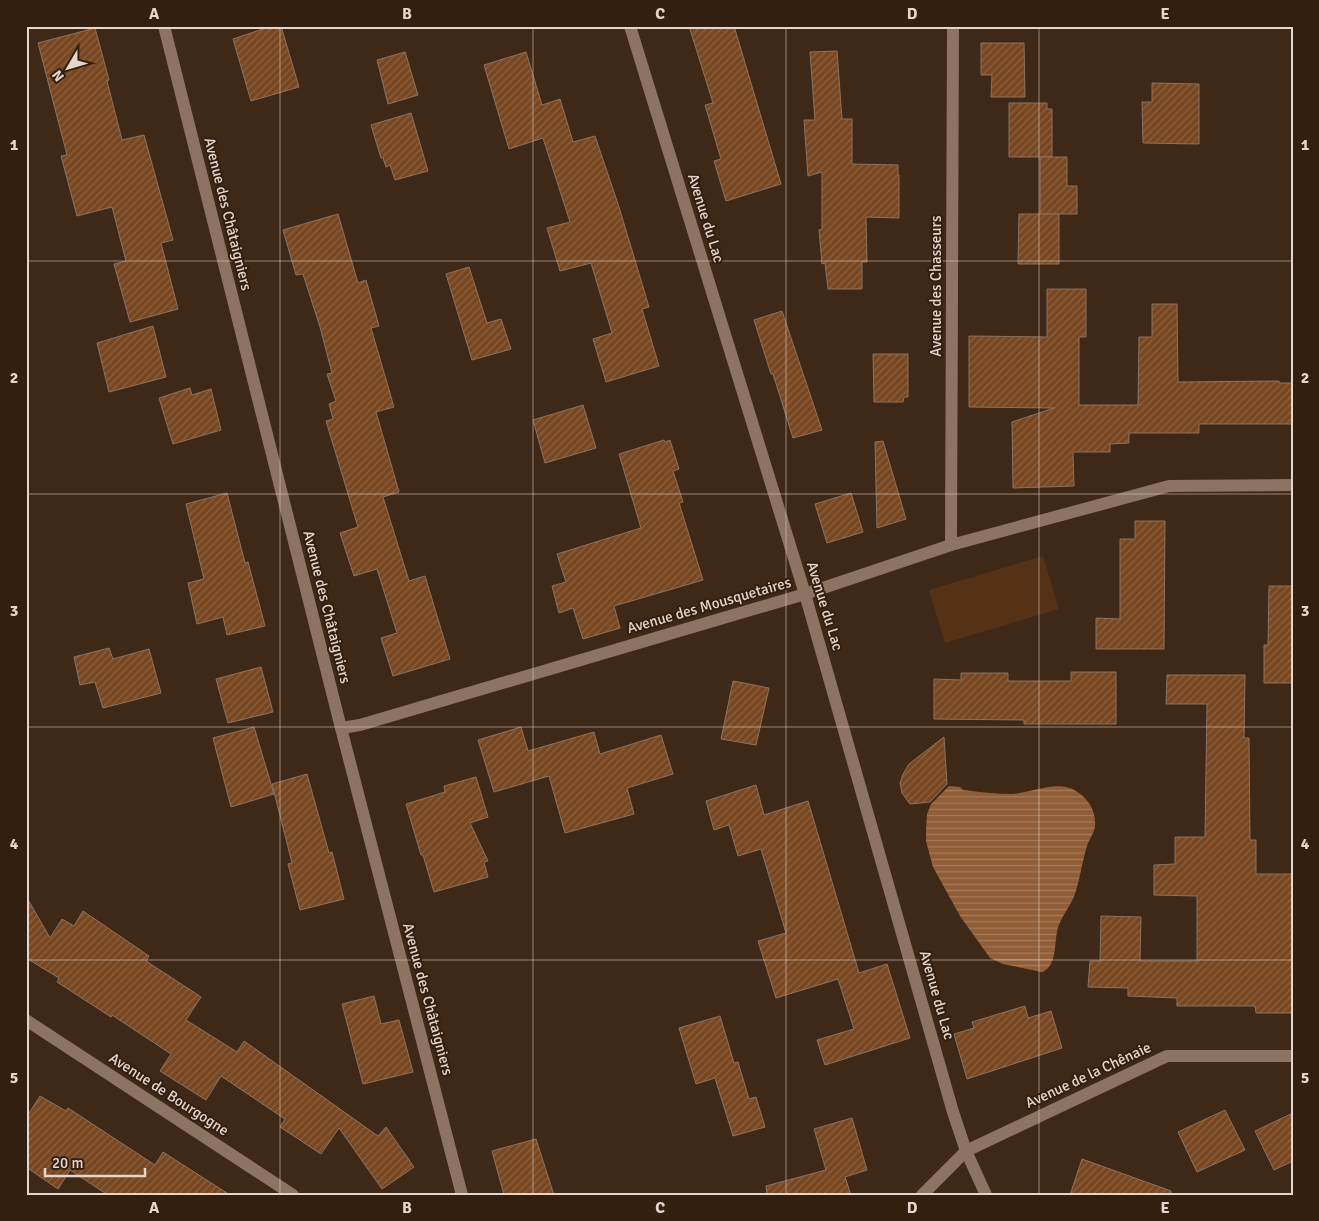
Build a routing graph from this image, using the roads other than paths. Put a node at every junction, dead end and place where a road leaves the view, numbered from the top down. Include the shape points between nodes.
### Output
1 (164, 26) edge
2 (630, 26) edge
3 (953, 26) edge
4 (1293, 485) edge
5 (951, 545) junction
6 (804, 594) junction
7 (341, 728) junction
8 (26, 1020) edge
9 (1293, 1056) edge
10 (966, 1151) junction
11 (293, 1195) edge
12 (462, 1195) edge
13 (922, 1195) edge
14 (986, 1195) edge

1 - 7 street, Avenue des Châtaigniers
2 - 6 street, Avenue du Lac
3 - 5 street, Avenue des Chasseurs
4 - 5 street, Avenue des Mousquetaires via 1169,486
5 - 6 street, Avenue des Mousquetaires
6 - 7 street, Avenue des Mousquetaires
6 - 10 street, Avenue du Lac
7 - 12 street, Avenue des Châtaigniers
8 - 11 street, Avenue de Bourgogne
9 - 10 street, Avenue de la Chênaie via 1167,1056
10 - 13 street, Avenue de la Chênaie
10 - 14 street, Avenue du Lac

